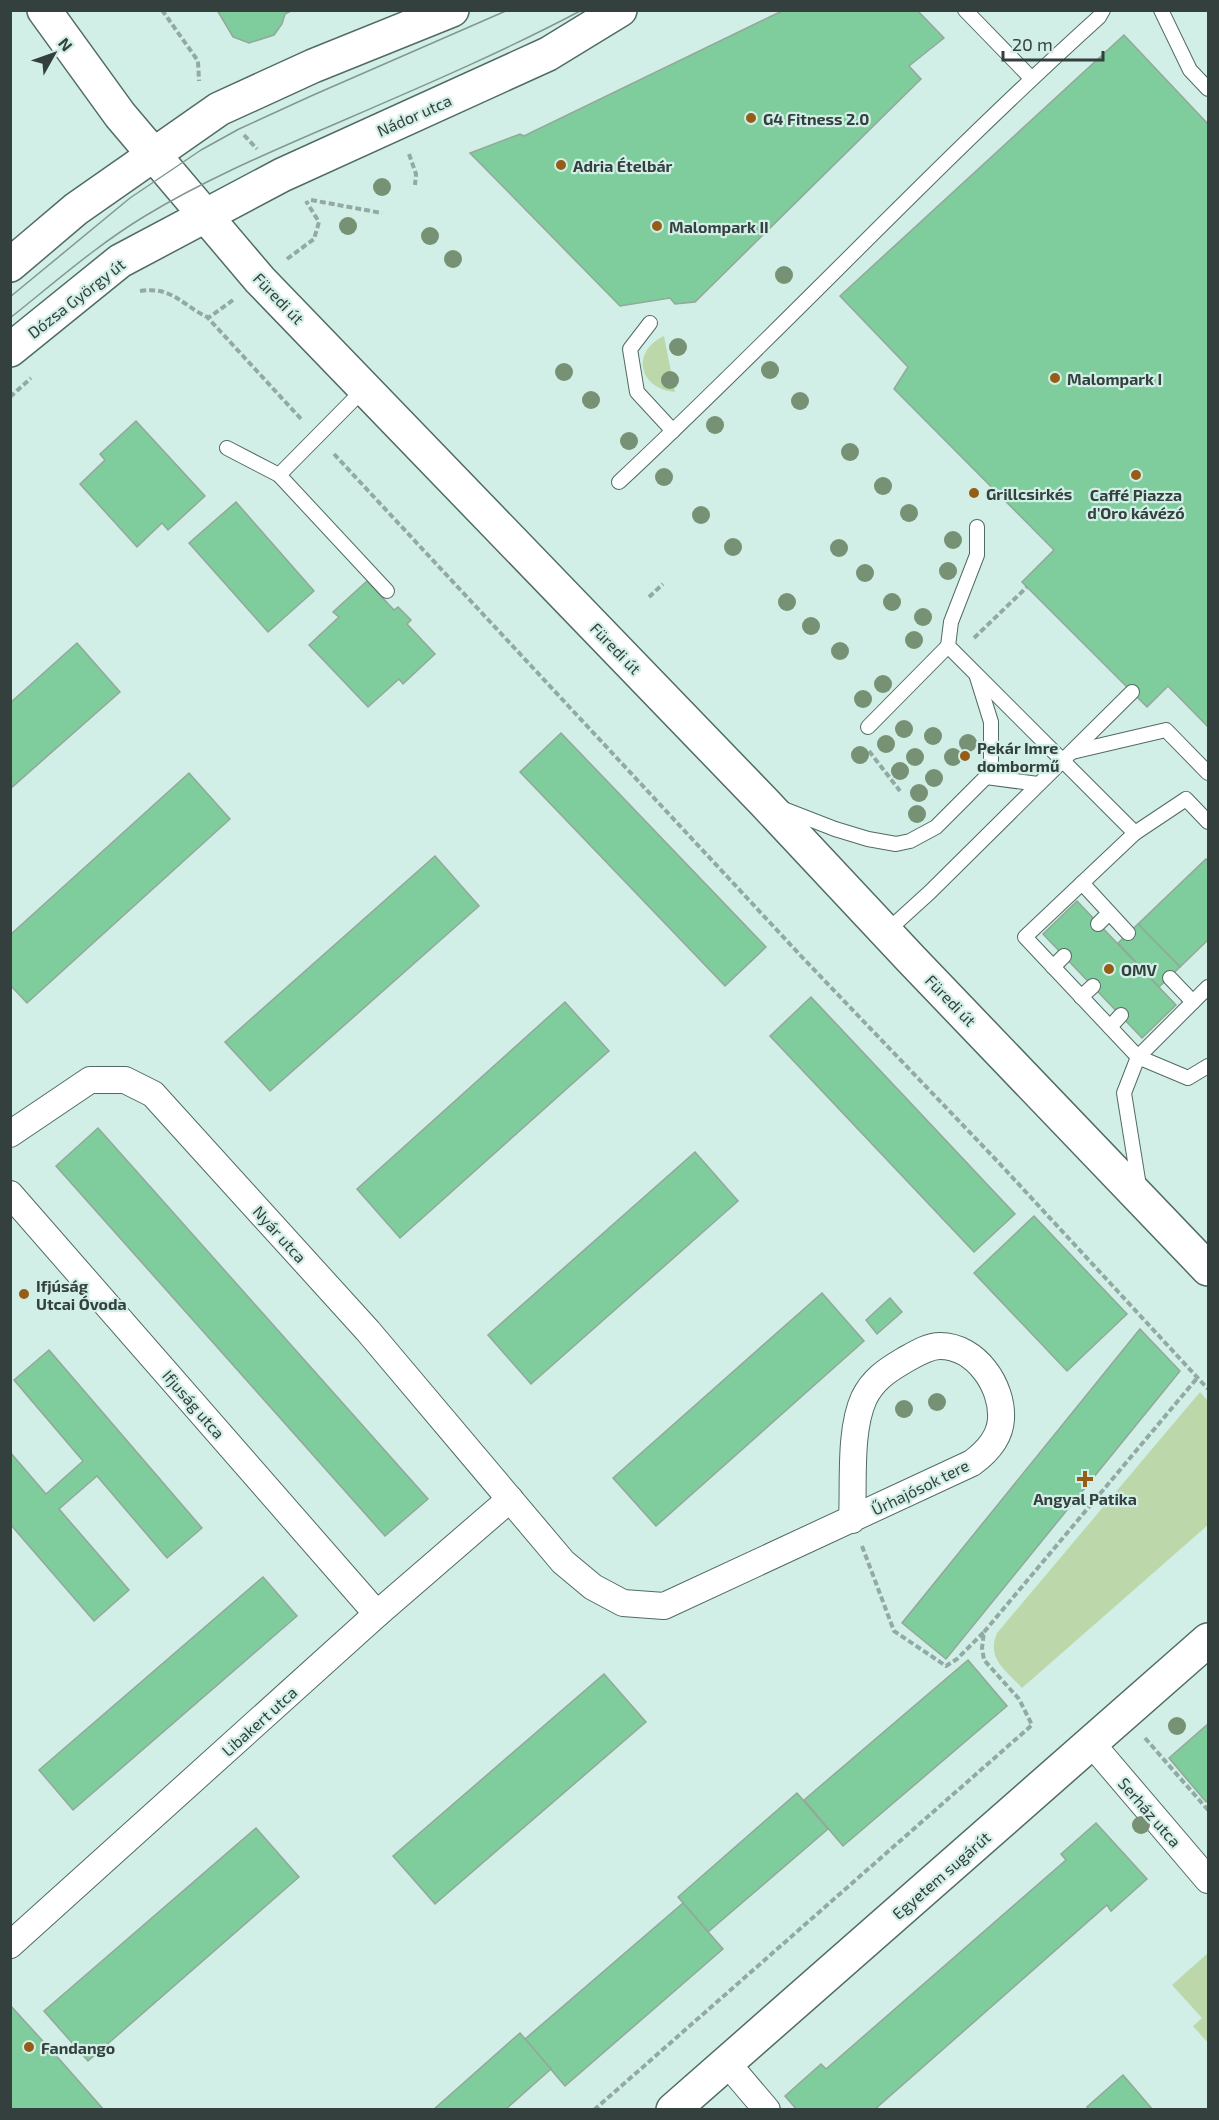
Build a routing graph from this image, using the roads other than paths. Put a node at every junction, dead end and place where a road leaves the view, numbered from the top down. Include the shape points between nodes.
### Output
1 (44, 10) edge
2 (452, 10) edge
3 (620, 10) edge
4 (965, 10) edge
5 (1103, 10) edge
6 (1161, 10) edge
7 (1031, 78) junction
8 (1209, 88) edge
9 (154, 155) junction
10 (206, 215) junction
11 (10, 265) edge
12 (650, 323) dead end
13 (10, 350) edge
14 (365, 388) junction
15 (673, 431) junction
16 (227, 448) dead end
17 (279, 475) junction
18 (619, 482) dead end
19 (977, 527) dead end
20 (387, 591) dead end
21 (948, 646) junction
22 (977, 675) junction
23 (1132, 692) dead end
24 (868, 727) road end
25 (1067, 756) junction
26 (1209, 773) edge
27 (986, 777) junction
28 (1038, 784) junction
29 (764, 802) junction
30 (1209, 822) edge
31 (1135, 833) junction
32 (1087, 878) junction
33 (1109, 913) junction
34 (1098, 924) dead end
35 (886, 932) junction
36 (1128, 933) dead end
37 (1064, 956) dead end
38 (1053, 967) junction
39 (1170, 978) dead end
40 (1093, 986) dead end
41 (1209, 987) edge
42 (1081, 997) junction
43 (1193, 1002) junction
44 (1121, 1015) dead end
45 (1110, 1027) junction
46 (1138, 1057) junction
47 (1209, 1066) edge
48 (10, 1134) edge
49 (10, 1194) edge
50 (1140, 1198) junction
51 (1209, 1269) edge
52 (510, 1499) junction
53 (852, 1520) junction
54 (377, 1614) junction
55 (1209, 1640) edge
56 (1092, 1744) junction
57 (1209, 1880) edge
58 (10, 1945) edge
59 (727, 2063) junction
60 (673, 2109) edge
61 (767, 2109) edge

1 - 9 street, Füredi út
2 - 9 street via 219,109
3 - 10 street, Nádor utca via 548,54 282,175
4 - 7 lane
5 - 7 lane
6 - 8 lane via 1190,70
7 - 15 lane
9 - 10 street, Füredi út
9 - 11 street via 76,209
10 - 13 street, Dózsa György út via 120,261
10 - 14 street, Füredi út via 260,280
12 - 15 lane via 630,349 637,392
14 - 17 lane
14 - 29 street, Füredi út
15 - 18 lane
16 - 17 lane
17 - 20 lane
19 - 21 lane via 977,555 951,622
21 - 22 lane
21 - 24 lane
22 - 25 lane
22 - 27 lane via 991,722 991,763
23 - 25 lane
25 - 26 lane via 1166,730
25 - 28 lane
25 - 31 lane
27 - 28 lane
27 - 29 lane via 936,827 896,844 835,828
28 - 35 lane
29 - 35 street, Füredi út
30 - 31 lane via 1186,799
31 - 32 lane
32 - 33 lane
32 - 38 lane via 1025,937
33 - 34 lane
33 - 36 lane
35 - 50 street, Füredi út
37 - 38 lane
38 - 42 lane
39 - 43 lane
40 - 42 lane
41 - 43 lane
42 - 45 lane
43 - 46 lane
44 - 45 lane
45 - 46 lane
46 - 47 lane via 1188,1078
46 - 50 lane via 1124,1093
48 - 52 street, Nyár utca via 90,1080 125,1080 153,1094 369,1331
49 - 54 street, Ifjuság utca
50 - 51 street, Füredi út
52 - 53 street, Űrhajósok tere via 563,1562 593,1587 623,1603 664,1606
52 - 54 street, Libakert utca
53 - 53 street, Űrhajósok tere via 972,1463 987,1452 1001,1419 993,1383 982,1365 965,1352 941,1346 921,1351 877,1378 864,1399 854,1440
54 - 58 street, Libakert utca
55 - 56 street, Egyetem sugárút
56 - 57 street, Serház utca
56 - 59 street, Egyetem sugárút
59 - 60 street, Egyetem sugárút
59 - 61 street

